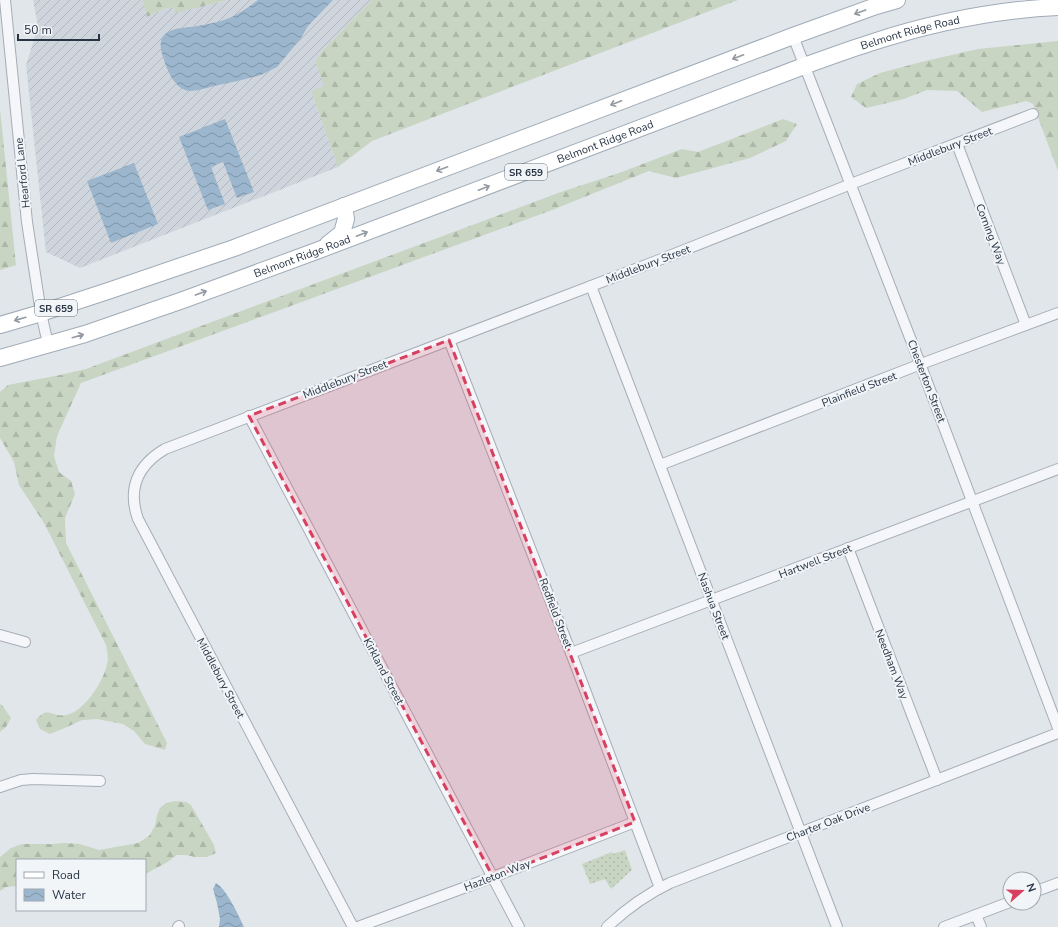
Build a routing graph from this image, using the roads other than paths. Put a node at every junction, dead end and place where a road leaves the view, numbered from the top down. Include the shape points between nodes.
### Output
1 (5, 0) edge
2 (897, 0) edge
3 (1058, 7) edge
4 (793, 36) junction
5 (804, 66) junction
6 (1033, 114) dead end
7 (957, 144) junction
8 (851, 184) junction
9 (344, 206) junction
10 (319, 250) junction
11 (591, 286) junction
12 (41, 313) junction
13 (1058, 313) edge
14 (0, 325) edge
15 (1026, 325) junction
16 (449, 340) junction
17 (48, 344) junction
18 (0, 358) edge
19 (921, 364) junction
20 (249, 416) junction
21 (660, 465) junction
22 (1058, 469) edge
23 (973, 501) junction
24 (848, 548) junction
25 (712, 600) junction
26 (0, 635) edge
27 (25, 642) dead end
28 (571, 653) junction
29 (1058, 728) edge
30 (1058, 734) edge
31 (936, 780) junction
32 (100, 781) dead end
33 (0, 787) edge
34 (635, 822) junction
35 (801, 832) junction
36 (493, 877) junction
37 (1058, 883) edge
38 (660, 888) junction
39 (1042, 889) edge
40 (1002, 905) edge
41 (976, 915) junction
42 (353, 927) edge
43 (358, 927) edge
44 (519, 927) edge
45 (607, 927) edge
46 (837, 927) edge
47 (944, 927) edge
48 (981, 927) edge

1 - 12 street, Hearford Lane via 27,222
2 -> 4 main road, SR 659
3 - 5 main road, Belmont Ridge Road / SR 659 via 1007,12 930,26
4 - 5 street, Chesterton Street
4 -> 9 main road, SR 659
5 - 8 street, Chesterton Street
10 -> 5 main road, Belmont Ridge Road / SR 659
6 - 7 street, Middlebury Street
7 - 8 street, Middlebury Street
7 - 15 street, Corning Way
8 - 11 street, Middlebury Street
8 - 19 street, Chesterton Street
9 - 10 main road via 346,219 342,233
9 - 12 main road, SR 659 via 234,248
17 -> 10 main road, Belmont Ridge Road / SR 659 via 85,334
11 - 16 street, Middlebury Street
11 - 21 street, Nashua Street
12 -> 14 main road, SR 659
12 - 17 street, Hearford Lane
13 - 15 street, Plainfield Street
15 - 19 street, Plainfield Street
16 - 20 street, Middlebury Street
16 - 28 street, Redfield Street
17 - 18 main road, Belmont Ridge Road / SR 659
19 - 21 street, Plainfield Street
19 - 23 street, Chesterton Street
20 - 36 street, Kirkland Street
20 - 42 street, Middlebury Street via 155,455 138,477 134,491 134,506 138,519
21 - 25 street, Nashua Street
22 - 23 street, Hartwell Street
23 - 24 street, Hartwell Street
23 - 29 street, Chesterton Street
24 - 25 street, Hartwell Street
24 - 31 street, Needham Way
25 - 28 street, Hartwell Street
25 - 35 street, Nashua Street
26 - 27 street
28 - 34 street, Redfield Street
30 - 31 street, Charter Oak Drive
31 - 35 street, Charter Oak Drive
32 - 33 street via 32,779
34 - 36 street, Hazleton Way
34 - 38 street, Redfield Street
35 - 38 street, Charter Oak Drive
35 - 46 street, Nashua Street
36 - 43 street, Hazleton Way
36 - 44 street, Kirkland Street
37 - 39 street
38 - 45 street, Charter Oak Drive via 620,914
40 - 41 street
41 - 47 street
41 - 48 street

